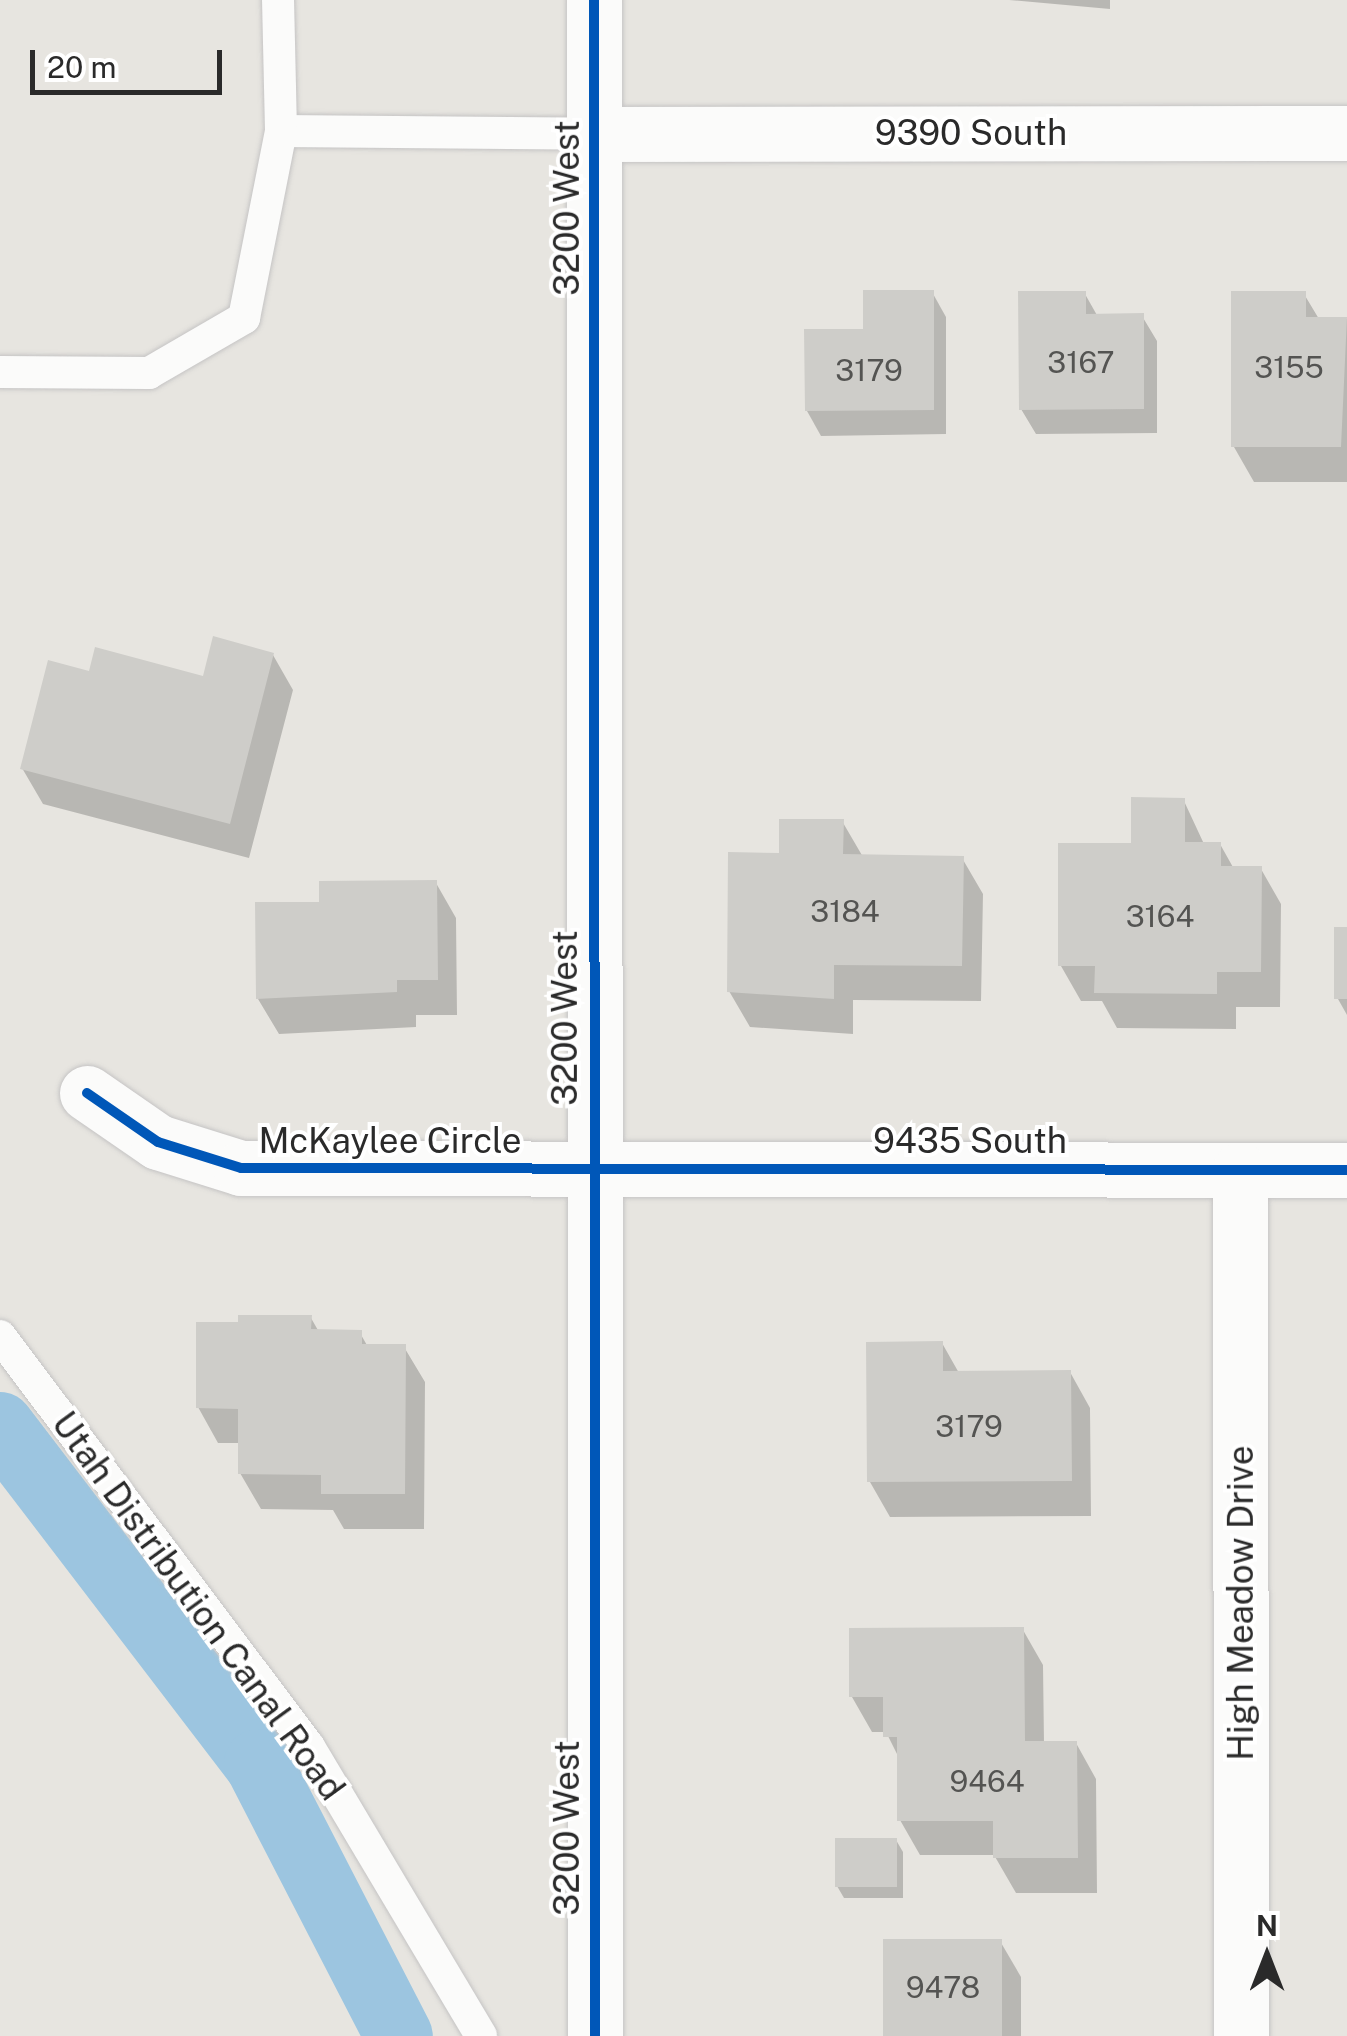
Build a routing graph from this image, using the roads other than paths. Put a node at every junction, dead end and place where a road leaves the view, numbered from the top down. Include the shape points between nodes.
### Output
1 (278, 0) edge
2 (594, 0) edge
3 (282, 132) junction
4 (1347, 132) edge
5 (595, 134) junction
6 (0, 372) edge
7 (87, 1093) dead end
8 (593, 1168) junction
9 (1240, 1170) junction
10 (1347, 1170) edge
11 (0, 1336) edge
12 (481, 2036) edge
13 (595, 2036) edge
14 (1242, 2036) edge

1 - 3 lane
2 - 5 street, 3200 West
3 - 5 lane
3 - 6 lane via 244,318 149,373
4 - 5 street, 9390 South
5 - 8 street, 3200 West
7 - 8 street, McKaylee Circle via 158,1142 241,1168
8 - 9 street, 9435 South
8 - 13 street, 3200 West
9 - 10 street, 9435 South
9 - 14 street, High Meadow Drive
11 - 12 lane, Utah Distribution Canal Road via 309,1747

